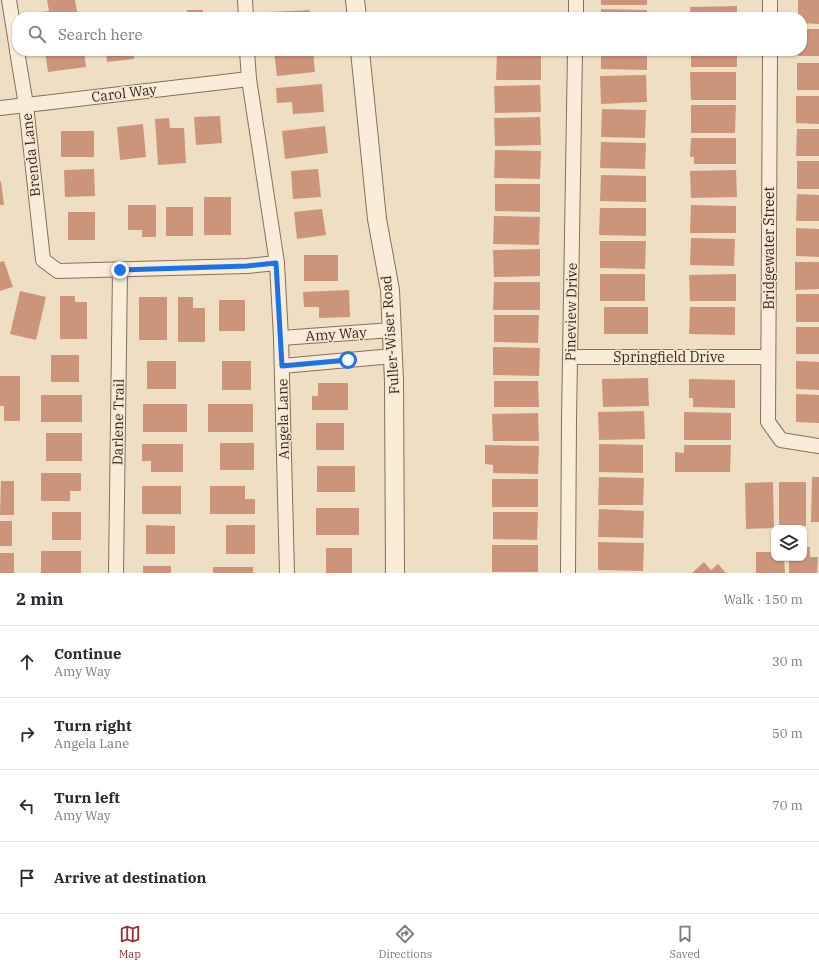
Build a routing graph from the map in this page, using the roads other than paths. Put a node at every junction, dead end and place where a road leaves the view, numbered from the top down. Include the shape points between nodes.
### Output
1 (9, 0) edge
2 (245, 0) edge
3 (356, 0) edge
4 (576, 0) edge
5 (770, 0) edge
6 (246, 12) edge
7 (357, 12) edge
8 (576, 12) edge
9 (770, 12) edge
10 (12, 19) edge
11 (18, 56) edge
12 (247, 56) edge
13 (361, 56) edge
14 (575, 56) edge
15 (770, 56) edge
16 (248, 79) junction
17 (26, 105) junction
18 (0, 108) edge
19 (276, 263) junction
20 (120, 270) junction
21 (392, 330) junction
22 (281, 338) junction
23 (393, 356) junction
24 (570, 357) junction
25 (768, 357) junction
26 (282, 366) junction
27 (819, 446) edge
28 (116, 573) edge
29 (287, 573) edge
30 (395, 573) edge
31 (568, 573) edge

1 - 10 street, Brenda Lane
2 - 6 street
3 - 7 street
4 - 8 street
5 - 9 street
11 - 17 street, Brenda Lane
12 - 16 street, Angela Lane
13 - 21 street, Fuller-Wiser Road via 377,219 390,290
14 - 24 street, Pineview Drive
15 - 25 street, Bridgewater Street
16 - 17 street, Carol Way
16 - 19 street, Angela Lane
17 - 18 street, Carol Way
17 - 20 street, Brenda Lane via 43,260 58,271
19 - 20 street
19 - 22 street, Angela Lane
20 - 28 street, Darlene Trail
21 - 22 street, Amy Way
21 - 23 street, Fuller-Wiser Road
22 - 26 street, Angela Lane
23 - 26 street, Amy Way
23 - 30 street, Fuller-Wiser Road
24 - 25 street, Springfield Drive
24 - 31 street, Pineview Drive
25 - 27 street, Bridgewater Street via 768,422 781,440
26 - 29 street, Angela Lane

